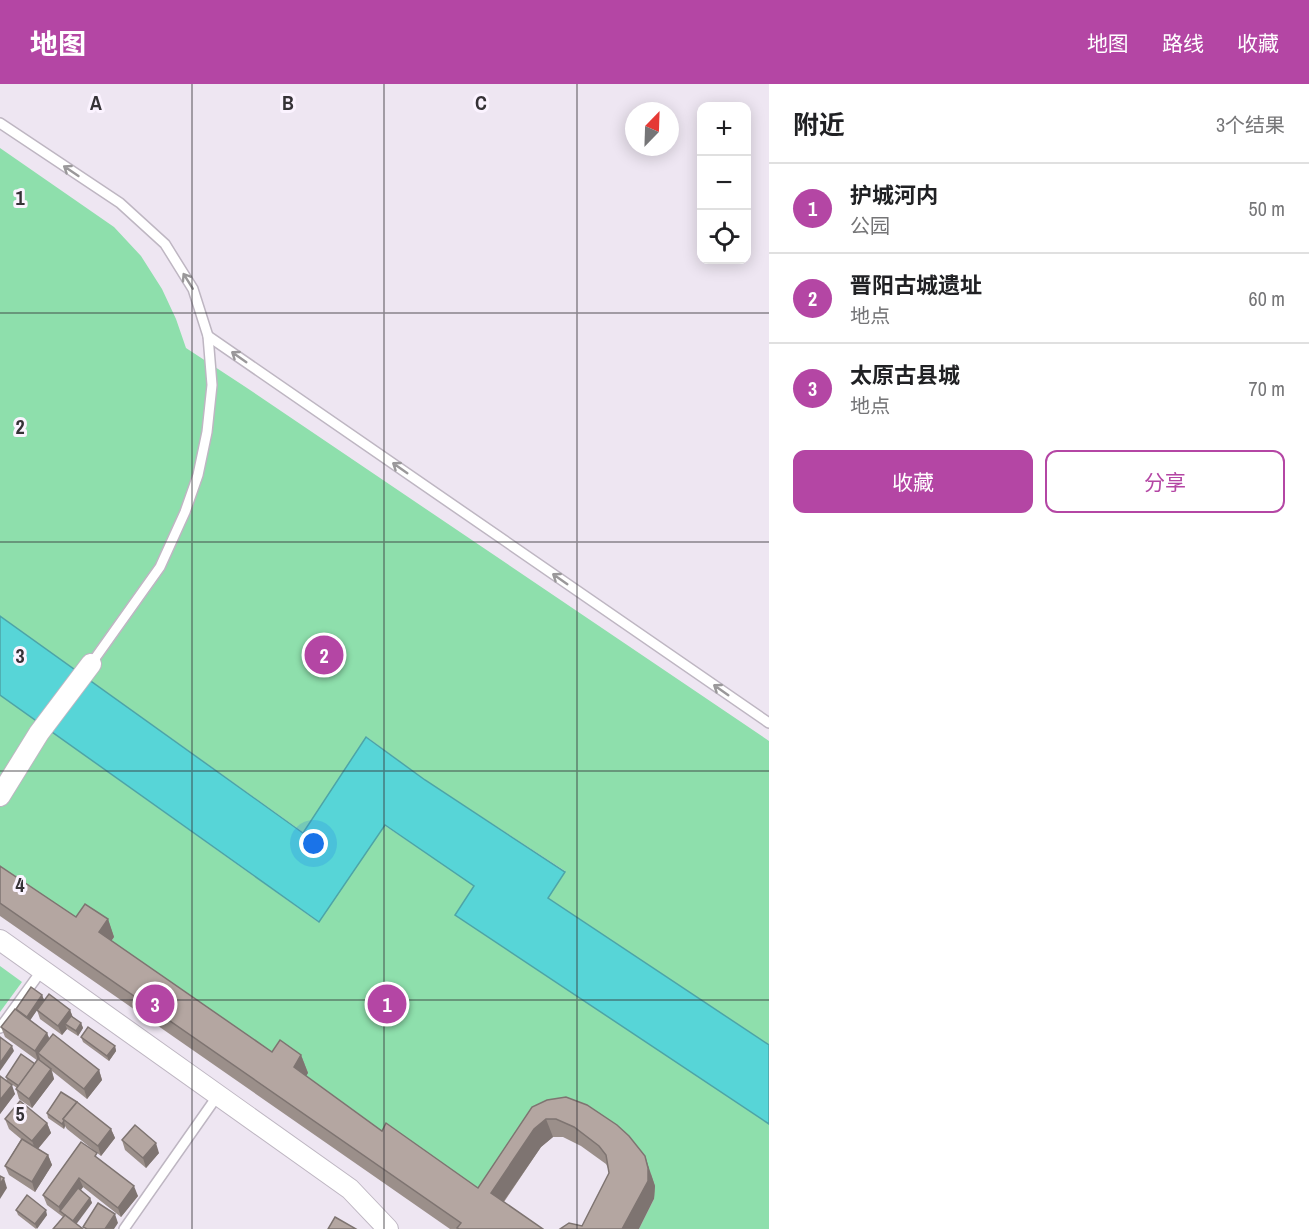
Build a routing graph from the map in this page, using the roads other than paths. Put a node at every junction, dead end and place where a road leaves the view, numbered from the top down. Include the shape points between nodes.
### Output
1 (0, 123) edge
2 (208, 336) junction
3 (91, 664) joint
4 (769, 723) edge
5 (0, 795) edge
6 (0, 940) edge
7 (42, 970) junction
8 (0, 1028) edge
9 (218, 1095) junction
10 (124, 1229) edge
11 (388, 1229) edge

2 -> 1 lane via 193,289 165,244 120,203
2 - 3 lane via 212,385 207,432 185,512 160,567
4 -> 2 lane
3 - 5 street via 39,733
6 - 7 street
7 - 8 lane
7 - 9 street
9 - 10 lane
9 - 11 street via 350,1189

